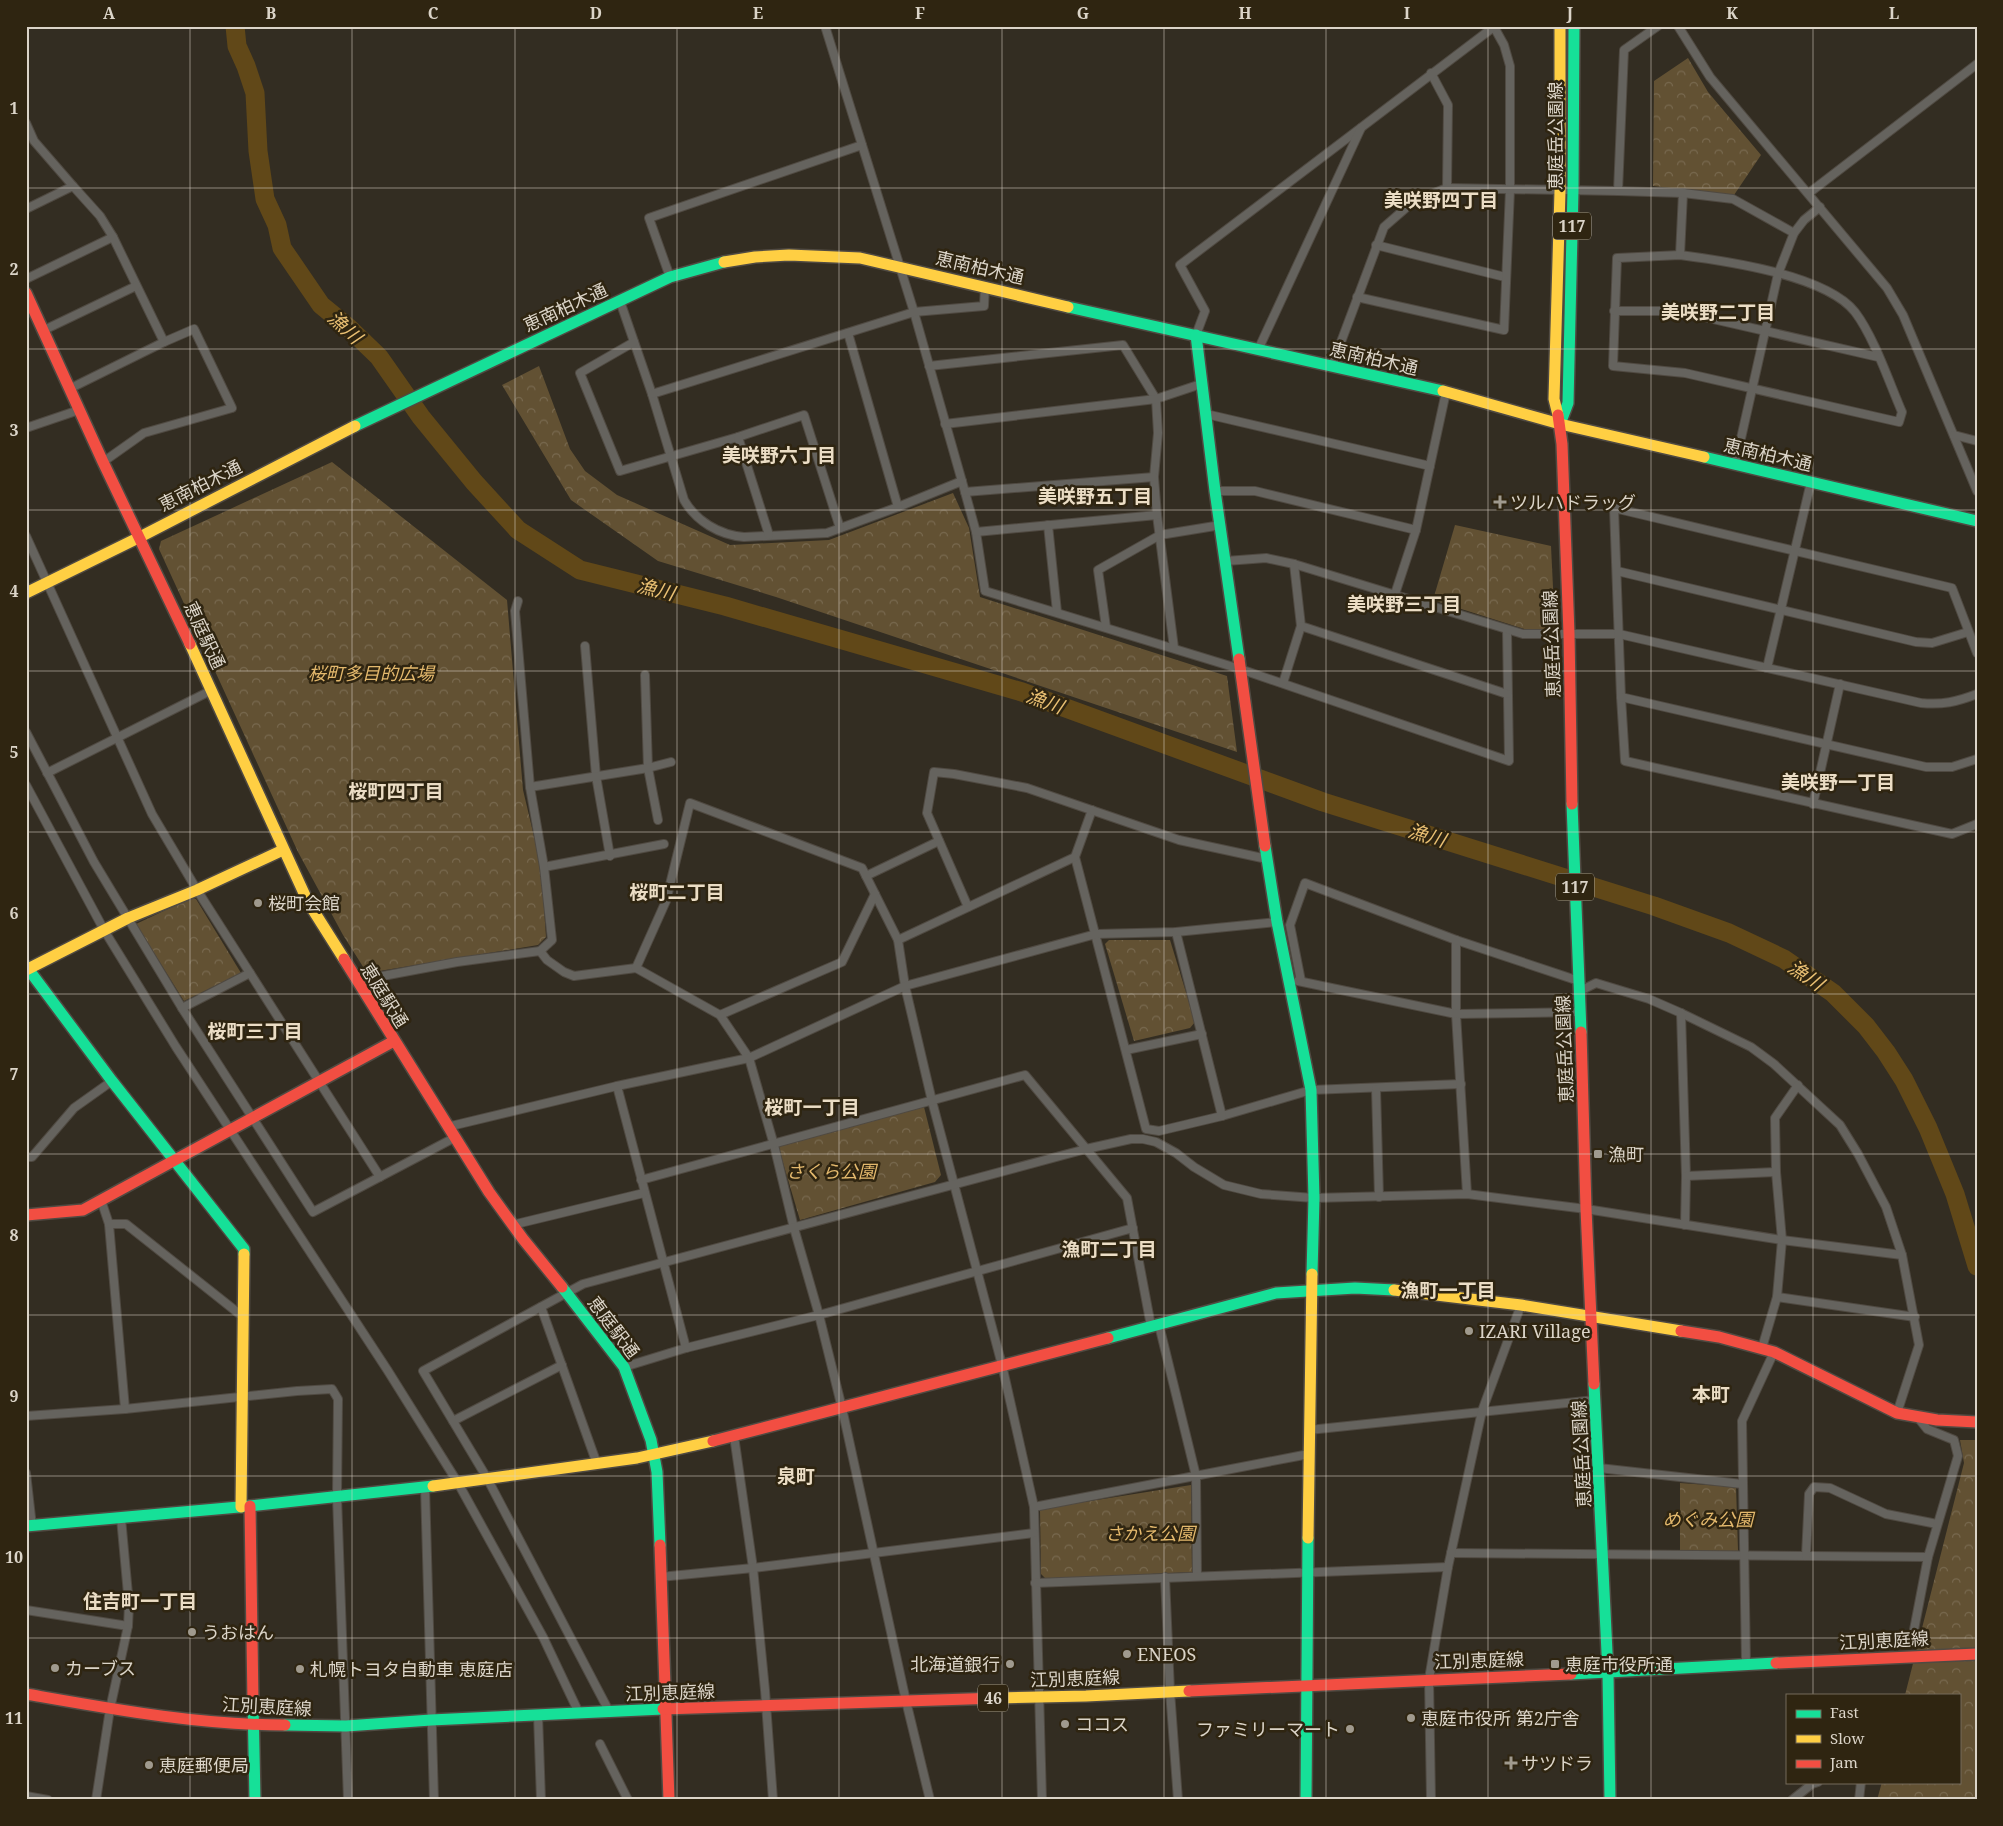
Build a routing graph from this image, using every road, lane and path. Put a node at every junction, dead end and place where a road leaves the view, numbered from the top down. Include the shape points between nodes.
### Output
1 (826, 26) edge
2 (1495, 26) edge
3 (1560, 26) edge
4 (1574, 26) edge
5 (1658, 26) edge
6 (1678, 26) edge
7 (1977, 64) edge
8 (1431, 73) junction
9 (26, 123) edge
10 (1362, 126) junction
11 (30, 142) edge
12 (862, 145) junction
13 (73, 186) junction
14 (1447, 188) junction
15 (1510, 190) junction
16 (1573, 190) junction
17 (1560, 191) junction
18 (1618, 191) junction
19 (1683, 193) junction
20 (1809, 193) junction
21 (1820, 207) junction
22 (26, 209) edge
23 (1794, 233) junction
24 (113, 237) junction
25 (1376, 245) junction
26 (1680, 255) junction
27 (900, 266) junction
28 (1778, 274) junction
29 (1506, 276) junction
30 (670, 277) junction
31 (26, 279) edge
32 (136, 286) junction
33 (985, 286) junction
34 (26, 293) edge
35 (1357, 297) junction
36 (620, 301) junction
37 (1614, 311) junction
38 (914, 312) junction
39 (42, 331) junction
40 (1765, 331) junction
41 (848, 333) junction
42 (1196, 335) junction
43 (164, 342) junction
44 (634, 342) junction
45 (1258, 350) junction
46 (1878, 357) junction
47 (928, 366) junction
48 (1332, 366) junction
49 (1201, 384) junction
50 (1753, 388) junction
51 (69, 389) junction
52 (1446, 392) junction
53 (652, 394) junction
54 (1156, 398) junction
55 (79, 410) junction
56 (1206, 414) junction
57 (945, 424) junction
58 (1560, 424) junction
59 (26, 428) edge
60 (1954, 435) junction
61 (738, 437) junction
62 (1977, 441) edge
63 (671, 457) junction
64 (103, 462) junction
65 (1735, 464) junction
66 (1430, 466) junction
67 (1154, 476) junction
68 (962, 481) junction
69 (1811, 482) junction
70 (1215, 491) junction
71 (966, 492) junction
72 (1977, 492) edge
73 (898, 507) junction
74 (1157, 515) junction
75 (1977, 521) edge
76 (1048, 525) junction
77 (1221, 525) junction
78 (840, 528) junction
79 (1416, 530) junction
80 (976, 532) junction
81 (769, 535) junction
82 (1160, 535) junction
83 (26, 536) edge
84 (140, 537) junction
85 (1796, 552) junction
86 (1226, 561) junction
87 (1294, 564) junction
88 (1617, 571) junction
89 (48, 582) junction
90 (26, 593) edge
91 (1394, 594) junction
92 (518, 601) dead end
93 (1782, 610) junction
94 (1057, 612) junction
95 (1300, 626) junction
96 (1106, 627) junction
97 (1507, 630) junction
98 (1968, 632) junction
99 (1569, 634) junction
100 (1619, 634) junction
101 (585, 646) dead end
102 (1174, 648) junction
103 (1977, 653) edge
104 (1240, 668) junction
105 (1767, 668) junction
106 (644, 675) dead end
107 (1283, 683) junction
108 (1840, 684) junction
109 (212, 690) junction
110 (1507, 694) junction
111 (1977, 694) edge
112 (1621, 697) junction
113 (26, 732) edge
114 (118, 736) junction
115 (1827, 744) junction
116 (1977, 759) edge
117 (672, 762) dead end
118 (648, 768) junction
119 (47, 773) junction
120 (596, 776) junction
121 (26, 785) edge
122 (530, 787) junction
123 (1813, 804) junction
124 (1092, 810) junction
125 (658, 820) dead end
126 (1977, 824) edge
127 (939, 842) junction
128 (664, 844) dead end
129 (283, 850) junction
130 (610, 856) junction
131 (1075, 857) junction
132 (1267, 859) junction
133 (544, 867) junction
134 (866, 876) junction
135 (197, 890) junction
136 (875, 894) junction
137 (968, 907) junction
138 (128, 918) junction
139 (1277, 922) junction
140 (104, 930) junction
141 (1176, 932) junction
142 (1096, 934) junction
143 (898, 940) junction
144 (1456, 940) junction
145 (540, 951) junction
146 (636, 968) junction
147 (27, 969) edge
148 (250, 973) junction
149 (356, 981) junction
150 (1288, 981) junction
151 (1301, 981) junction
152 (905, 986) junction
153 (1579, 986) junction
154 (182, 1008) junction
155 (1581, 1012) junction
156 (1681, 1013) junction
157 (1456, 1014) junction
158 (720, 1015) junction
159 (1202, 1034) junction
160 (394, 1041) junction
161 (1126, 1050) junction
162 (749, 1058) junction
163 (112, 1080) junction
164 (319, 1081) junction
165 (1461, 1084) junction
166 (1798, 1085) junction
167 (617, 1086) junction
168 (1376, 1088) junction
169 (1311, 1090) junction
170 (932, 1101) junction
171 (1222, 1116) junction
172 (252, 1117) junction
173 (447, 1127) junction
174 (230, 1130) junction
175 (454, 1138) junction
176 (774, 1145) junction
177 (1086, 1149) junction
178 (26, 1157) edge
179 (175, 1160) junction
180 (1776, 1172) junction
181 (1686, 1176) junction
182 (380, 1177) junction
183 (641, 1180) junction
184 (954, 1185) junction
185 (644, 1193) junction
186 (1467, 1194) junction
187 (1380, 1197) junction
188 (1314, 1198) junction
189 (101, 1200) junction
190 (1586, 1209) junction
191 (26, 1215) edge
192 (108, 1224) junction
193 (512, 1225) junction
194 (1685, 1225) junction
195 (794, 1228) junction
196 (1133, 1228) junction
197 (1782, 1240) junction
198 (1902, 1255) junction
199 (663, 1262) junction
200 (976, 1271) junction
201 (1313, 1291) junction
202 (567, 1294) junction
203 (1777, 1297) junction
204 (1521, 1305) junction
205 (542, 1307) junction
206 (819, 1315) junction
207 (242, 1316) junction
208 (1593, 1317) junction
209 (1915, 1317) junction
210 (1155, 1325) junction
211 (686, 1348) junction
212 (1762, 1348) junction
213 (1774, 1352) junction
214 (1002, 1364) junction
215 (562, 1365) junction
216 (624, 1368) junction
217 (241, 1396) junction
218 (1595, 1400) junction
219 (842, 1408) junction
220 (125, 1409) junction
221 (1482, 1411) junction
222 (1897, 1413) junction
223 (26, 1416) edge
224 (1919, 1419) junction
225 (453, 1421) junction
226 (1977, 1422) edge
227 (1309, 1430) junction
228 (734, 1436) junction
229 (655, 1454) junction
230 (1309, 1454) junction
231 (597, 1464) junction
232 (1599, 1468) junction
233 (26, 1473) edge
234 (1196, 1476) junction
235 (487, 1478) junction
236 (458, 1483) junction
237 (1742, 1484) junction
238 (425, 1487) junction
239 (337, 1497) junction
240 (246, 1506) junction
241 (1034, 1507) junction
242 (121, 1518) junction
243 (1937, 1524) junction
244 (29, 1526) edge
245 (1034, 1533) junction
246 (874, 1553) junction
247 (1451, 1553) junction
248 (1603, 1555) junction
249 (1745, 1556) junction
250 (1806, 1556) junction
251 (1928, 1556) junction
252 (752, 1568) junction
253 (1448, 1568) junction
254 (1308, 1573) junction
255 (1198, 1576) junction
256 (660, 1577) junction
257 (1165, 1577) junction
258 (1035, 1583) junction
259 (26, 1610) edge
260 (128, 1626) junction
261 (1913, 1635) dead end
262 (1977, 1654) edge
263 (1746, 1664) junction
264 (1608, 1673) junction
265 (1429, 1679) junction
266 (1308, 1685) junction
267 (1170, 1691) junction
268 (26, 1694) edge
269 (1038, 1696) junction
270 (906, 1701) junction
271 (766, 1707) junction
272 (110, 1708) junction
273 (667, 1709) junction
274 (610, 1712) junction
275 (579, 1713) junction
276 (538, 1715) junction
277 (431, 1720) junction
278 (255, 1726) junction
279 (346, 1726) junction
280 (600, 1744) dead end
281 (1812, 1784) edge
282 (1861, 1784) edge
283 (26, 1796) edge
284 (48, 1800) edge
285 (96, 1800) edge
286 (255, 1800) edge
287 (348, 1800) edge
288 (434, 1800) edge
289 (541, 1800) edge
290 (628, 1800) edge
291 (669, 1800) edge
292 (773, 1800) edge
293 (930, 1800) edge
294 (1042, 1800) edge
295 (1178, 1800) edge
296 (1306, 1800) edge
297 (1431, 1800) edge
298 (1610, 1800) edge
299 (1792, 1800) edge
300 (1859, 1800) edge

1 - 12 street
2 - 8 street
2 - 15 street via 1510,66
3 - 17 street, 恵庭岳公園線 / 117
4 - 16 street, 恵庭岳公園線 / 117
5 - 18 street via 1624,50
6 - 20 street via 1710,77
7 - 20 street
8 - 10 street
8 - 14 street via 1448,105
9 - 11 street
10 - 42 street via 1180,265 1205,311
10 - 45 street
11 - 13 street
12 - 27 street
12 - 30 street via 649,218
13 - 22 street
13 - 24 street via 100,216
14 - 15 street
14 - 25 street via 1420,199 1396,215 1384,227
15 - 17 street
15 - 29 street
16 - 17 street
16 - 18 street
16 - 58 street, 恵庭岳公園線 / 117 via 1568,403
17 - 58 street, 恵庭岳公園線 / 117 via 1554,399
18 - 19 street
19 - 23 street via 1732,199
19 - 26 street
20 - 21 street
21 - 23 street
21 - 60 street via 1887,288 1899,308
23 - 28 street
24 - 31 street
24 - 32 street
25 - 29 street
25 - 35 street
26 - 28 street via 1719,260
26 - 37 street via 1617,258
27 - 30 street, 恵南柏木通 via 860,258 780,256 728,261
27 - 33 street, 恵南柏木通
27 - 38 street
28 - 40 street
28 - 46 street via 1824,288 1841,299 1854,310 1865,327
29 - 35 street via 1504,330
30 - 36 street, 恵南柏木通
32 - 39 street
32 - 43 street
33 - 38 street via 984,306
33 - 42 street, 恵南柏木通
34 - 39 street, 恵庭駅通
35 - 48 street
36 - 44 street
36 - 84 street, 恵南柏木通 via 346,430
37 - 40 street via 1678,311
37 - 50 street via 1613,366 1685,373
38 - 41 street
38 - 47 street
39 - 51 street, 恵庭駅通
40 - 46 street
40 - 50 street
41 - 53 street
41 - 73 street
42 - 45 street, 恵南柏木通
42 - 49 street
43 - 51 street
43 - 64 street via 194,329 232,408 144,432
44 - 53 street
44 - 63 street via 580,373 620,471
45 - 48 street, 恵南柏木通
46 - 50 street via 1902,412 1899,422
47 - 54 street via 1123,345
47 - 57 street
48 - 52 street, 恵南柏木通
49 - 54 street
49 - 56 street
50 - 65 street
51 - 55 street, 恵庭駅通
52 - 58 street, 恵南柏木通
52 - 66 street
53 - 63 street
54 - 57 street
54 - 67 street via 1158,433
55 - 59 street
55 - 64 street, 恵庭駅通
56 - 66 street
56 - 70 street
57 - 68 street
58 - 65 street, 恵南柏木通
58 - 99 street, 恵庭岳公園線 / 117
60 - 62 street
60 - 72 street
61 - 63 street
61 - 78 street via 804,415
61 - 81 street
63 - 81 street via 684,500 700,519 731,536
64 - 84 street, 恵庭駅通
65 - 69 street, 恵南柏木通
66 - 79 street
67 - 71 street
67 - 74 street
68 - 71 street
68 - 73 street
69 - 75 street, 恵南柏木通
69 - 85 street
70 - 77 street
70 - 79 street via 1255,491
71 - 80 street
73 - 78 street
74 - 76 street
74 - 82 street
76 - 80 street
76 - 94 street
77 - 82 street
77 - 86 street
78 - 81 street via 827,533
79 - 91 street
80 - 94 street via 985,591
82 - 96 street via 1098,570
82 - 102 street
83 - 89 street
84 - 89 street, 恵南柏木通
84 - 109 street, 恵庭駅通
85 - 88 street via 1614,508
85 - 93 street
85 - 98 street via 1952,588
86 - 87 street via 1266,558
86 - 104 street
87 - 91 street
87 - 95 street
88 - 93 street
88 - 100 street
89 - 90 street, 恵南柏木通
89 - 114 street
91 - 97 street
92 - 122 street via 515,610
93 - 98 street via 1916,642 1932,643
93 - 105 street
94 - 96 street
95 - 107 street
95 - 110 street
96 - 102 street
97 - 99 street via 1523,634
97 - 110 street
98 - 103 street
99 - 100 street
99 - 153 street, 恵庭岳公園線 / 117
100 - 105 street
100 - 112 street
101 - 120 street
102 - 104 street
104 - 107 street
104 - 132 street
105 - 108 street
106 - 118 street
107 - 110 street via 1509,762
108 - 111 street via 1921,703 1955,702
108 - 115 street
109 - 114 street
109 - 129 street, 恵庭駅通
112 - 115 street
112 - 123 street via 1626,761
113 - 119 street
114 - 119 street
114 - 135 street via 152,814
115 - 116 street via 1926,767 1952,768
115 - 123 street
117 - 118 street
118 - 120 street
118 - 125 street
119 - 138 street
120 - 122 street
120 - 130 street
121 - 140 street
122 - 133 street
123 - 126 street via 1952,834
124 - 127 street via 1027,788 934,772 927,813
124 - 131 street
124 - 132 street via 1180,840
127 - 134 street
127 - 137 street
128 - 130 street
129 - 135 street
129 - 149 street, 恵庭駅通 via 308,902
130 - 133 street
131 - 137 street
131 - 142 street
132 - 139 street
133 - 145 street via 552,940
134 - 136 street
134 - 146 street via 862,868 690,803 666,901
135 - 138 street
135 - 148 street
136 - 143 street
136 - 158 street via 842,962
137 - 143 street
138 - 140 street
138 - 154 street
139 - 141 street
139 - 150 street
140 - 147 street
140 - 174 street
141 - 142 street
141 - 159 street
142 - 152 street
142 - 161 street
143 - 152 street
144 - 151 street via 1305,883 1290,924
144 - 153 street
144 - 157 street
145 - 146 street via 547,960 574,976
145 - 149 street
146 - 158 street
147 - 163 street
148 - 154 street
148 - 164 street
149 - 160 street, 恵庭駅通
150 - 151 street
150 - 169 street
151 - 157 street
152 - 162 street
152 - 170 street
153 - 155 street, 恵庭岳公園線 / 117
153 - 156 street via 1596,983
154 - 172 street
155 - 157 street
155 - 190 street, 恵庭岳公園線 / 117
156 - 166 street via 1751,1047
156 - 181 street
157 - 165 street
158 - 162 street
159 - 161 street
159 - 171 street
160 - 164 street
160 - 173 street, 恵庭駅通
161 - 171 street via 1146,1129 1159,1131
162 - 167 street
162 - 176 street
163 - 178 street via 74,1108 32,1156
163 - 179 street
164 - 172 street
164 - 182 street
165 - 168 street
165 - 186 street
166 - 180 street via 1775,1118
166 - 198 street via 1840,1125 1858,1154 1886,1207
167 - 173 street
167 - 183 street
168 - 169 street
168 - 187 street
169 - 171 street
169 - 188 street
170 - 176 street
170 - 177 street via 1025,1075
170 - 184 street
172 - 174 street
172 - 182 street via 313,1212
173 - 175 street, 恵庭駅通
174 - 179 street
174 - 236 street
175 - 182 street
175 - 193 street, 恵庭駅通
176 - 183 street
176 - 195 street
177 - 184 street
177 - 188 street via 1143,1139 1176,1153 1224,1185 1261,1194
177 - 196 street via 1127,1198
179 - 189 street
179 - 207 street via 244,1249
180 - 181 street
180 - 197 street
181 - 194 street
183 - 185 street
184 - 195 street
184 - 200 street
185 - 193 street
185 - 199 street
186 - 187 street
186 - 190 street
187 - 188 street
188 - 201 street
189 - 191 street via 83,1210
189 - 192 street
190 - 194 street
190 - 208 street, 恵庭岳公園線 / 117
192 - 207 street via 126,1224
192 - 220 street
193 - 202 street, 恵庭駅通
194 - 197 street
195 - 199 street
195 - 206 street
196 - 200 street
196 - 210 street
197 - 198 street
197 - 203 street
198 - 209 street
199 - 202 street via 583,1284
199 - 211 street
200 - 206 street
200 - 214 street
201 - 204 street via 1356,1288 1403,1291
201 - 210 street via 1276,1293
201 - 227 street
202 - 205 street
202 - 216 street, 恵庭駅通
203 - 209 street
203 - 212 street
204 - 208 street
204 - 221 street
205 - 215 street
205 - 225 street via 424,1371
206 - 211 street
206 - 219 street
207 - 217 street
208 - 212 street via 1719,1337
208 - 218 street, 恵庭岳公園線 / 117
209 - 222 street via 1919,1345
210 - 214 street
210 - 234 street
211 - 216 street
212 - 213 street
213 - 222 street
213 - 237 street via 1742,1421
214 - 219 street
214 - 241 street
215 - 225 street
215 - 231 street
216 - 229 street, 恵庭駅通
217 - 220 street
217 - 239 street via 332,1389 338,1400
217 - 240 street
218 - 221 street
218 - 232 street, 恵庭岳公園線 / 117
219 - 228 street
219 - 246 street
220 - 223 street
221 - 227 street
221 - 247 street
222 - 224 street
224 - 226 street
224 - 243 street via 1927,1428 1954,1440 1958,1456
225 - 235 street
227 - 230 street
228 - 229 street
228 - 252 street
229 - 231 street
229 - 256 street, 恵庭駅通
230 - 234 street
230 - 254 street
231 - 235 street
232 - 237 street
232 - 248 street, 恵庭岳公園線 / 117
233 - 244 street
234 - 241 street
234 - 255 street
235 - 236 street
235 - 274 street
236 - 238 street
236 - 275 street via 543,1638
237 - 249 street
238 - 239 street
238 - 277 street
239 - 240 street
239 - 279 street
240 - 242 street
240 - 278 street
241 - 245 street
242 - 244 street
242 - 260 street
243 - 250 street via 1886,1514 1830,1488 1814,1487 1809,1494
243 - 251 street
245 - 246 street
245 - 258 street
246 - 252 street
246 - 270 street
247 - 248 street
247 - 253 street
248 - 249 street
248 - 264 street, 恵庭岳公園線 / 117
249 - 250 street
249 - 263 street
250 - 251 street
251 - 261 street
252 - 256 street
252 - 271 street
253 - 254 street
253 - 265 street
254 - 255 street
254 - 266 street
255 - 257 street
256 - 273 street, 恵庭駅通
257 - 258 street
257 - 267 street
258 - 269 street
259 - 260 street
260 - 272 street
262 - 263 street, 江別恵庭線 / 46
263 - 264 street, 江別恵庭線 / 46
264 - 265 street, 江別恵庭線 / 46
264 - 298 street, 恵庭岳公園線
265 - 266 street, 江別恵庭線 / 46
265 - 297 street
266 - 267 street, 江別恵庭線 / 46
266 - 296 street
267 - 269 street, 江別恵庭線 / 46
267 - 295 street
268 - 272 street, 江別恵庭線 / 46
269 - 270 street, 江別恵庭線 / 46
269 - 294 street
270 - 271 street, 江別恵庭線 / 46
270 - 293 street
271 - 273 street, 江別恵庭線 / 46
271 - 292 street
272 - 278 street, 江別恵庭線 / 46
272 - 285 street
273 - 274 street, 江別恵庭線 / 46
273 - 291 street, 恵庭駅通
274 - 275 street, 江別恵庭線 / 46
275 - 276 street, 江別恵庭線 / 46
276 - 277 street, 江別恵庭線 / 46
276 - 289 street
277 - 279 street, 江別恵庭線 / 46
277 - 288 street
278 - 279 street, 江別恵庭線 / 46
278 - 286 street
279 - 287 street
280 - 290 street
281 - 299 street
282 - 300 street
283 - 284 street

